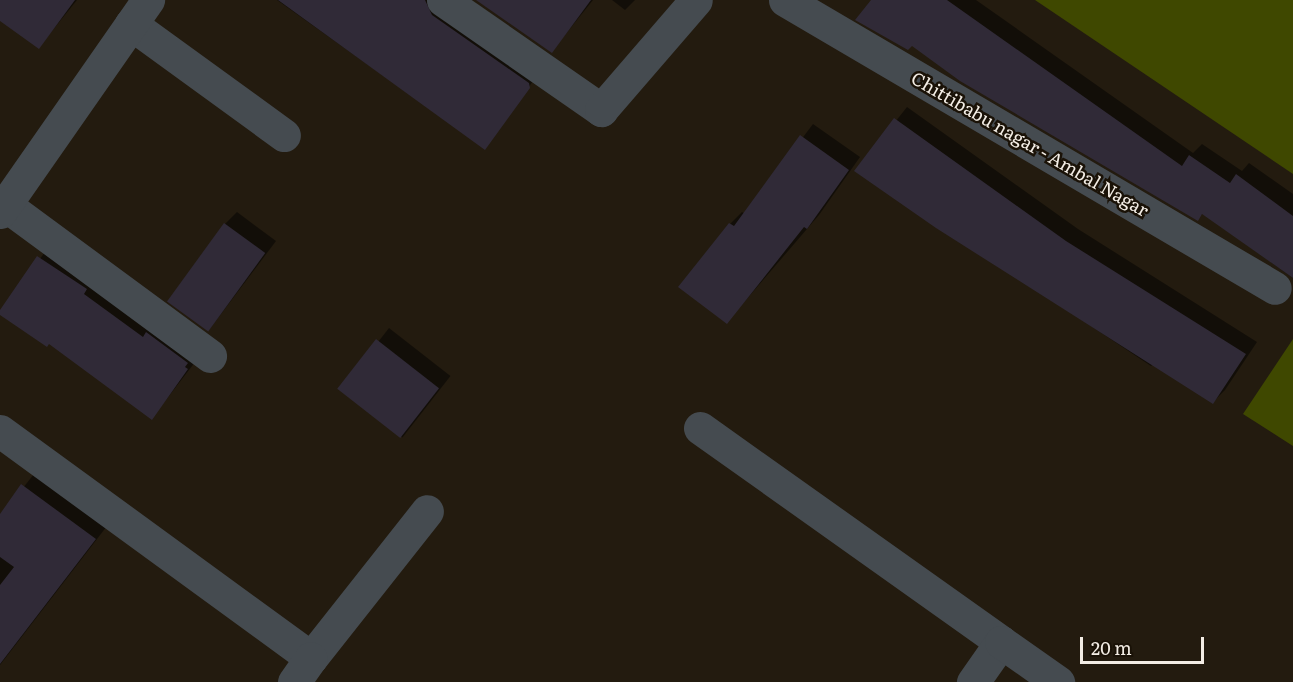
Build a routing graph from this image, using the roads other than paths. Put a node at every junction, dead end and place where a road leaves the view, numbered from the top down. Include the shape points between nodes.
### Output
1 (443, 0) edge
2 (696, 0) edge
3 (785, 0) edge
4 (140, 12) edge
5 (284, 135) dead end
6 (2, 206) edge
7 (1275, 288) dead end
8 (210, 356) dead end
9 (700, 428) dead end
10 (0, 431) edge
11 (427, 511) dead end
12 (1001, 642) junction
13 (303, 670) edge
14 (973, 682) edge
15 (1058, 682) edge

1 - 2 street via 601,110
3 - 7 street, Chittibabu nagar - Ambal Nagar
4 - 5 street
4 - 6 street
6 - 8 street
9 - 12 street
10 - 13 street
11 - 13 street
12 - 14 street
12 - 15 street

